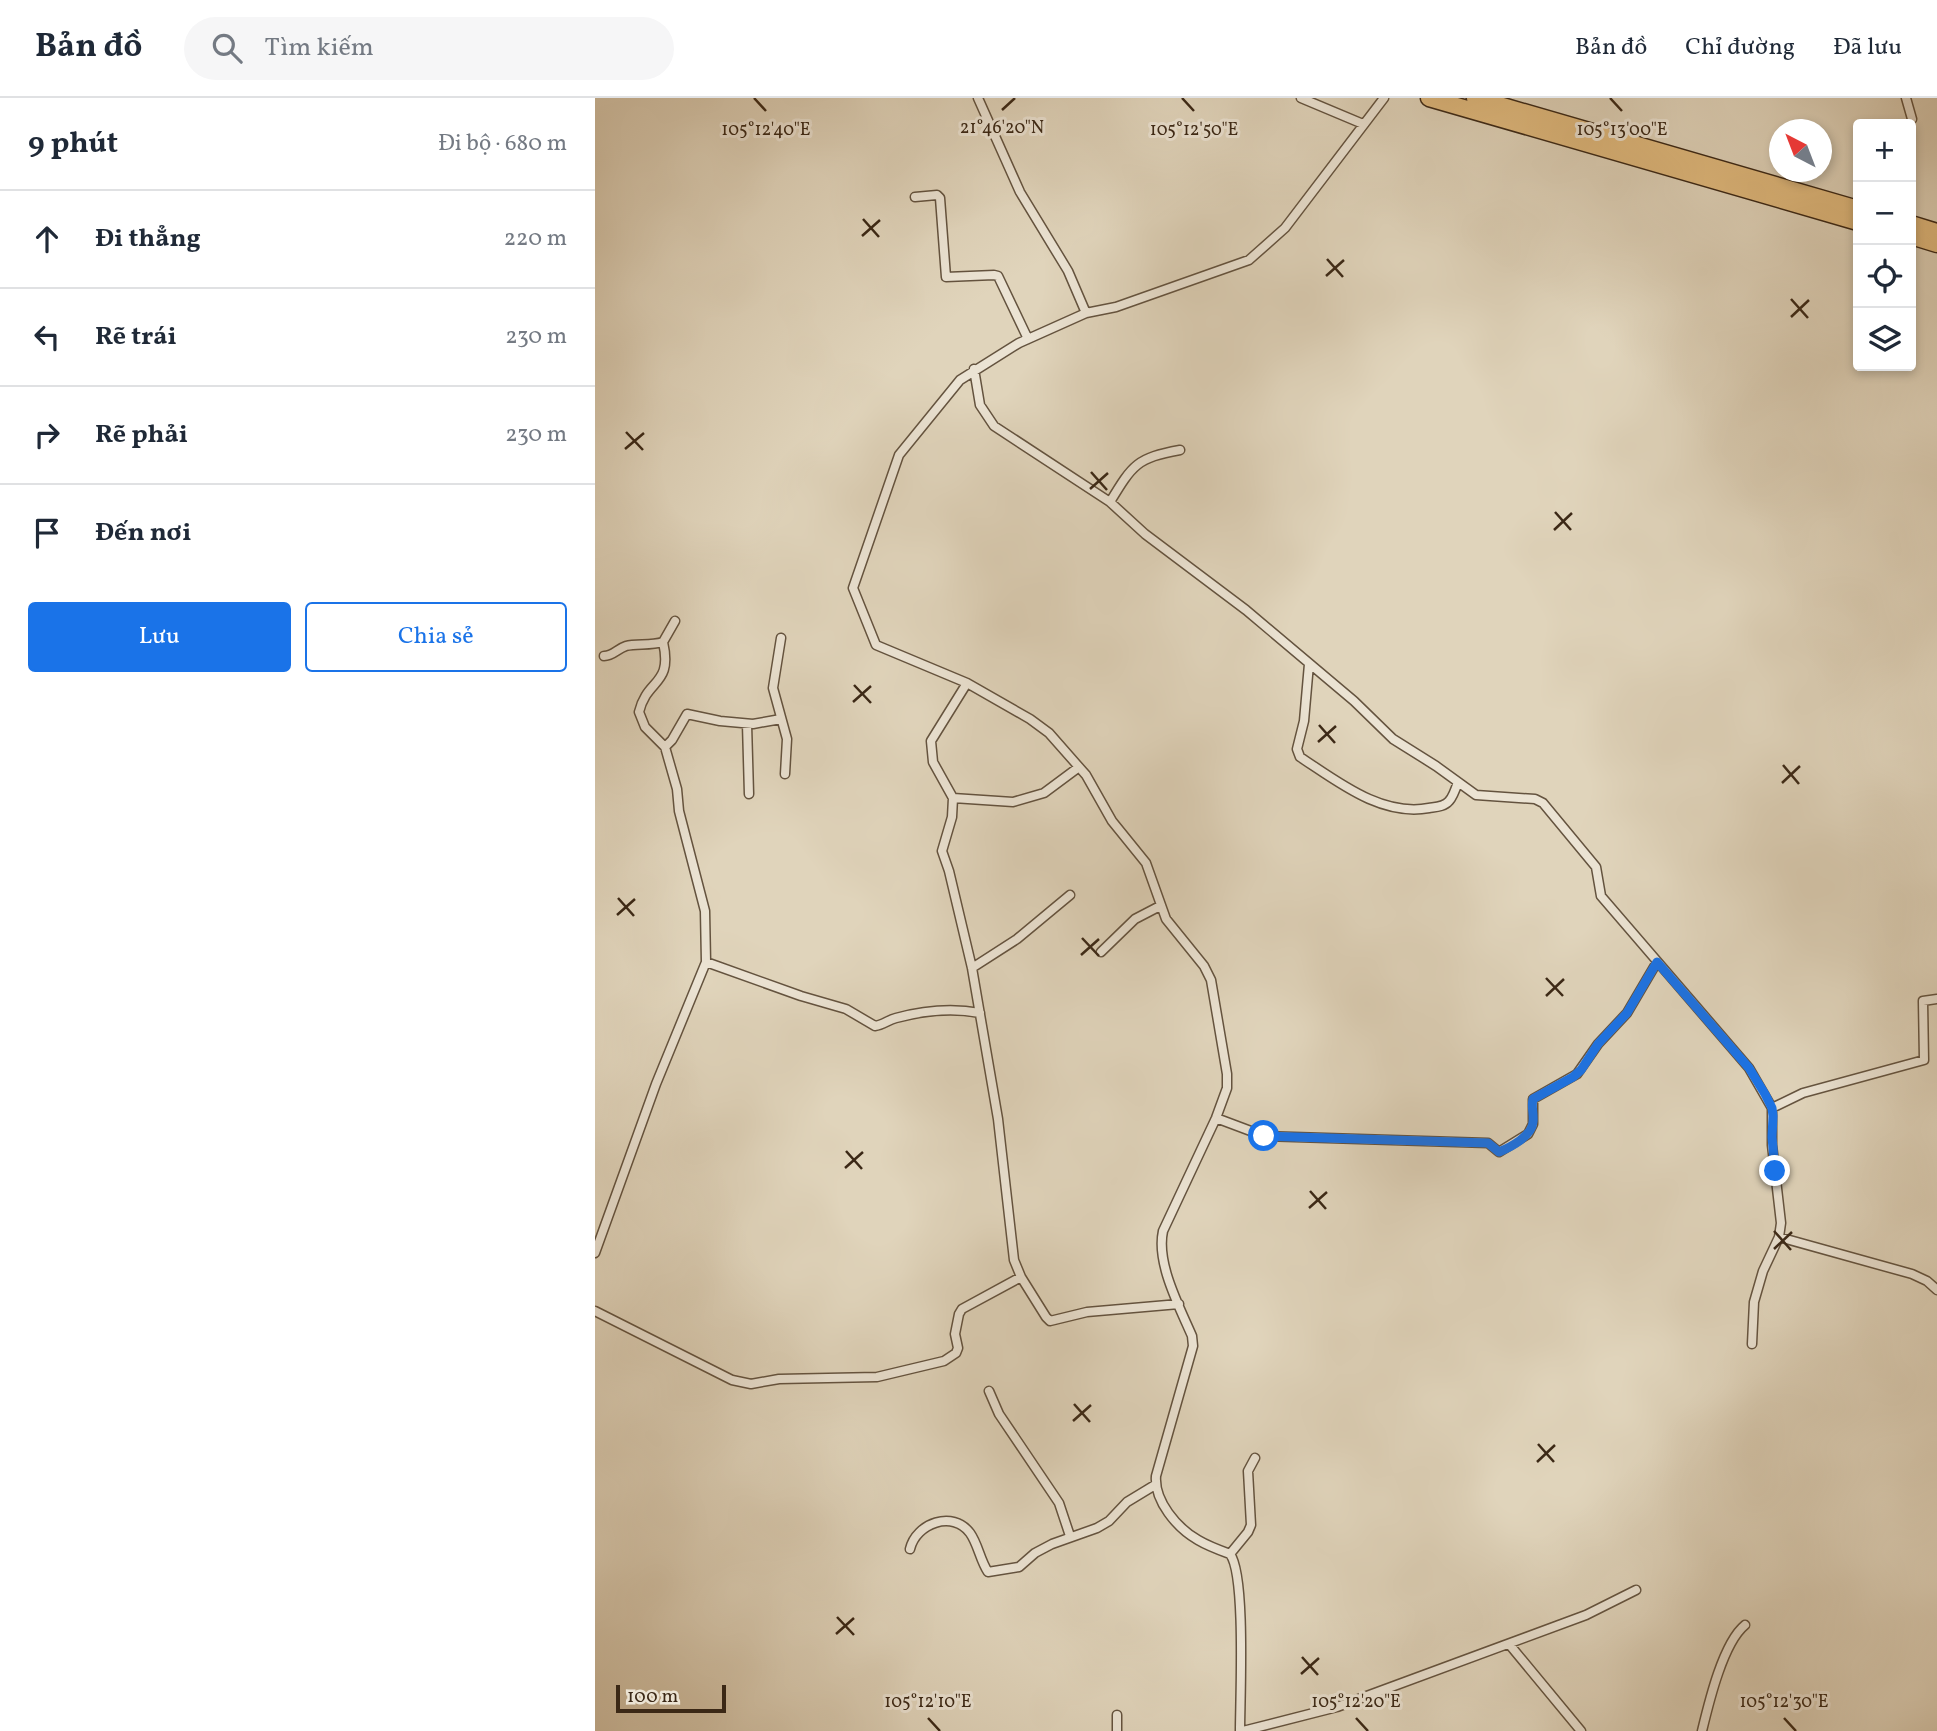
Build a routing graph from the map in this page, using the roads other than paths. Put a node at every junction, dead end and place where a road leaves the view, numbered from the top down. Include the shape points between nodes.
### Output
1 (978, 98) edge
2 (1301, 98) edge
3 (1384, 98) edge
4 (1429, 98) edge
5 (1475, 98) edge
6 (1906, 98) edge
7 (1912, 119) dead end
8 (1363, 124) junction
9 (915, 198) dead end
10 (1853, 208) edge
11 (1853, 221) edge
12 (1916, 226) edge
13 (1937, 232) edge
14 (1916, 238) edge
15 (1937, 244) edge
16 (1086, 313) junction
17 (1028, 339) junction
18 (974, 369) junction
19 (1180, 450) dead end
20 (1109, 502) junction
21 (675, 621) dead end
22 (781, 638) dead end
23 (663, 642) junction
24 (604, 656) dead end
25 (1309, 664) junction
26 (967, 683) junction
27 (781, 719) junction
28 (747, 724) junction
29 (665, 747) junction
30 (1079, 767) junction
31 (785, 774) dead end
32 (1458, 782) junction
33 (749, 794) dead end
34 (953, 798) junction
35 (1070, 895) dead end
36 (1160, 906) junction
37 (1101, 952) dead end
38 (706, 962) junction
39 (1657, 962) junction
40 (972, 968) junction
41 (1937, 999) edge
42 (980, 1013) junction
43 (1772, 1108) junction
44 (1216, 1118) junction
45 (1779, 1237) junction
46 (595, 1253) edge
47 (1021, 1277) junction
48 (1937, 1290) edge
49 (1179, 1304) junction
50 (595, 1311) edge
51 (1752, 1344) dead end
52 (989, 1391) dead end
53 (1255, 1458) dead end
54 (1155, 1485) junction
55 (1070, 1535) junction
56 (910, 1549) dead end
57 (1230, 1554) junction
58 (1636, 1590) dead end
59 (1745, 1625) dead end
60 (1509, 1644) junction
61 (1117, 1715) dead end
62 (1117, 1731) edge
63 (1241, 1731) edge
64 (1581, 1731) edge
65 (1702, 1731) edge

1 - 16 street via 1020,192 1068,271
2 - 8 street
3 - 8 street
4 - 11 highway
5 - 10 highway
6 - 7 street
8 - 16 street via 1285,228 1258,254 1184,284
9 - 17 street via 940,198 946,278 998,276
12 - 13 highway
14 - 15 highway
16 - 17 street
17 - 18 street
18 - 20 street via 980,405 994,426
18 - 26 street via 951,389 899,455 853,588 876,645
19 - 20 street via 1144,458
20 - 25 street
21 - 23 street
22 - 27 street via 773,688
23 - 24 street via 627,645
23 - 29 street via 666,666 639,712 645,727
25 - 32 street via 1393,739
25 - 32 street via 1297,749 1300,757 1357,792 1401,809 1443,806
26 - 30 street via 1044,728
26 - 34 street via 931,741 933,762
27 - 28 street
27 - 31 street via 787,739
28 - 29 street via 687,714
28 - 33 street
29 - 38 street via 705,911
30 - 34 street via 1044,793 1013,802
30 - 36 street via 1112,821 1146,863
32 - 39 street via 1481,797 1543,803 1596,867 1601,896
34 - 40 street via 942,851
35 - 40 street via 1017,939
36 - 37 street via 1135,919
36 - 44 street via 1170,926 1208,972 1215,992 1227,1074
38 - 42 street via 846,1009 875,1026 934,1012
38 - 46 street
39 - 43 street via 1749,1068
39 - 44 street via 1627,1013 1581,1070 1533,1099 1533,1124 1528,1134 1499,1152 1488,1143 1264,1136
40 - 42 street
41 - 43 street via 1923,1001 1924,1060 1803,1093
42 - 47 street via 1014,1260
43 - 45 street
44 - 49 street via 1161,1239 1161,1254
45 - 48 street via 1912,1274
45 - 51 street via 1753,1302
47 - 49 street via 1050,1321 1087,1312
47 - 50 street via 962,1309 955,1334 956,1353 944,1361 877,1377 743,1383
49 - 54 street via 1193,1346
52 - 55 street via 999,1414 1055,1495
53 - 57 street via 1248,1471 1251,1525
54 - 55 street via 1127,1502 1109,1521
54 - 57 street via 1170,1515 1196,1539
55 - 56 street via 1019,1567 991,1572 970,1533 959,1525 927,1524
57 - 63 street via 1238,1583
58 - 60 street
59 - 65 street via 1734,1636
60 - 63 street via 1335,1708
60 - 64 street
61 - 62 street

